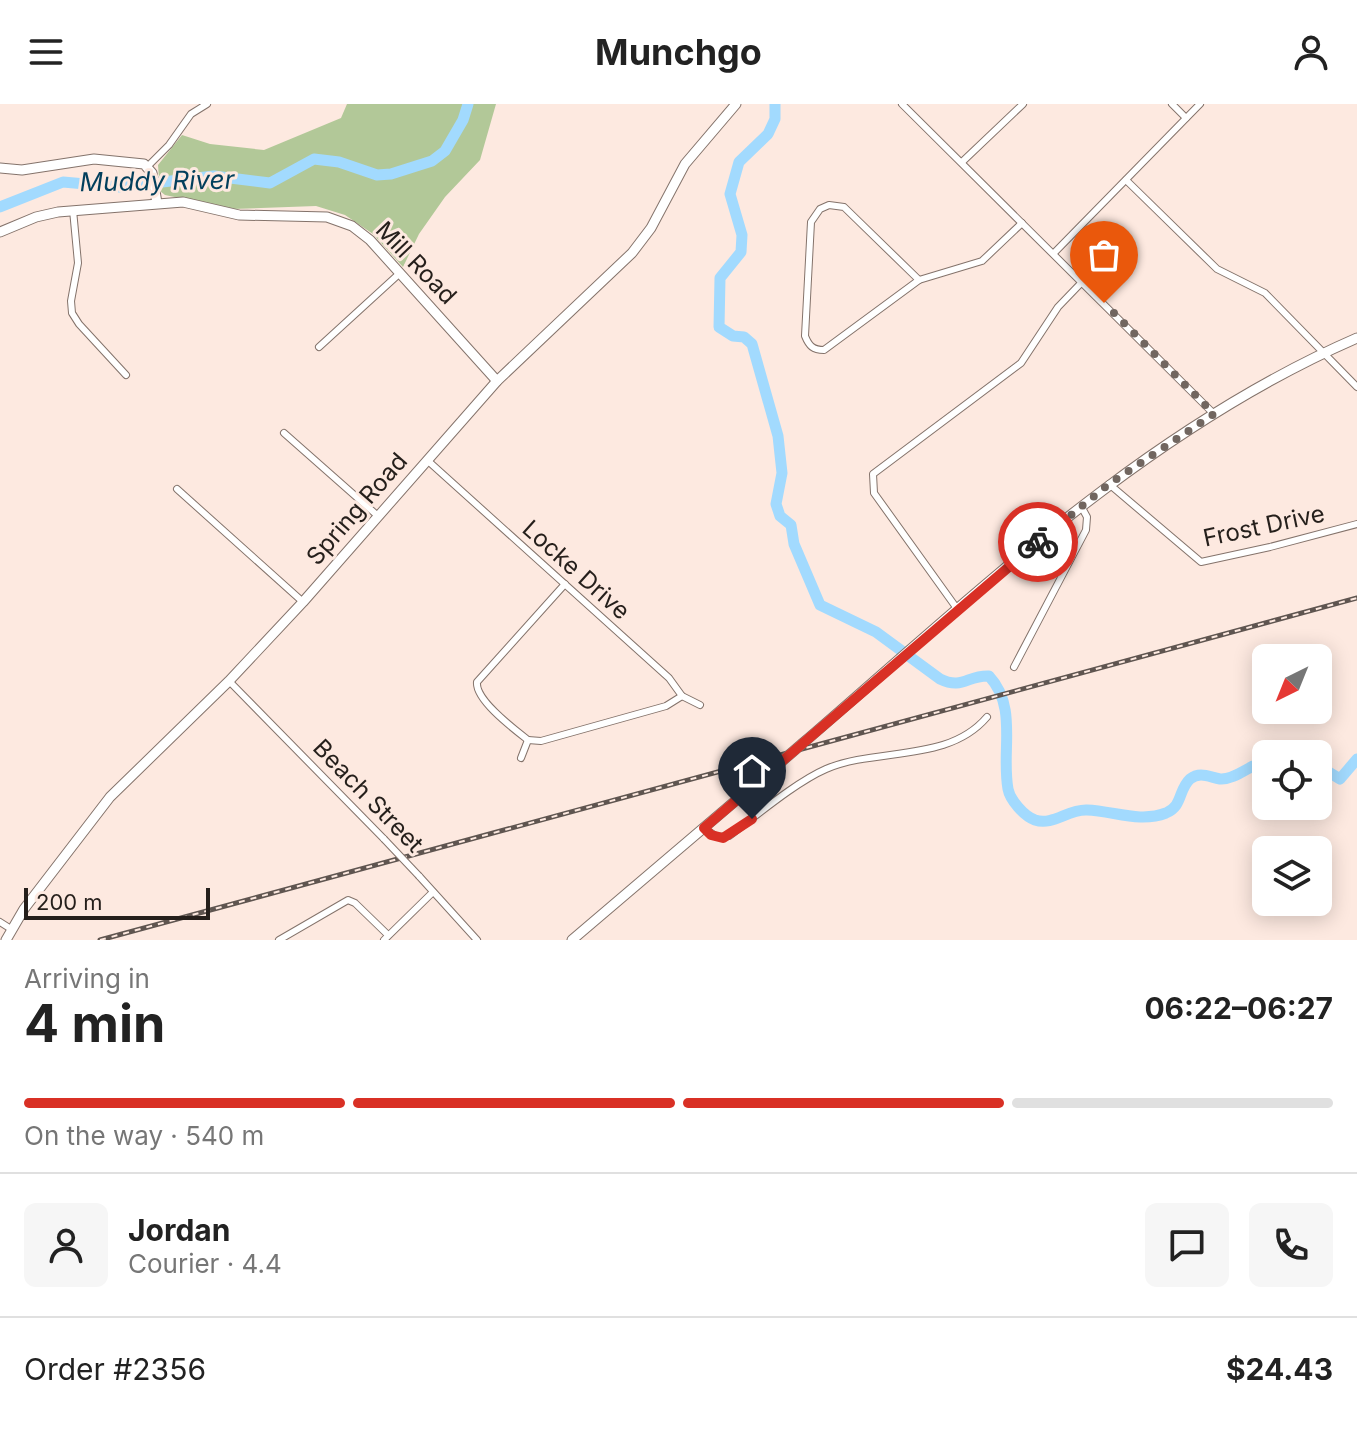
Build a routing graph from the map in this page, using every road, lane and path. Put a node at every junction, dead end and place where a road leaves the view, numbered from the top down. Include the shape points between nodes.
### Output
1 (207, 104) edge
2 (736, 104) edge
3 (902, 104) edge
4 (1023, 104) edge
5 (1172, 104) edge
6 (1200, 104) edge
7 (1186, 118) junction
8 (962, 162) junction
9 (148, 166) junction
10 (0, 168) edge
11 (1126, 180) junction
12 (157, 203) junction
13 (73, 210) junction
14 (1022, 223) junction
15 (0, 232) edge
16 (1054, 253) junction
17 (400, 273) junction
18 (919, 280) junction
19 (1083, 281) junction
20 (1357, 338) edge
21 (319, 347) dead end
22 (1322, 353) junction
23 (126, 375) dead end
24 (497, 381) junction
25 (1357, 387) edge
26 (1214, 414) junction
27 (284, 433) dead end
28 (427, 460) junction
29 (1109, 484) junction
30 (177, 489) dead end
31 (1081, 506) junction
32 (378, 516) junction
33 (1357, 524) edge
34 (565, 584) junction
35 (303, 602) junction
36 (958, 610) junction
37 (1014, 667) dead end
38 (229, 681) junction
39 (682, 696) junction
40 (700, 705) dead end
41 (987, 717) dead end
42 (528, 740) junction
43 (521, 758) dead end
44 (704, 828) junction
45 (433, 892) junction
46 (0, 922) edge
47 (11, 929) junction
48 (386, 938) edge
49 (579, 938) edge
50 (6, 940) edge
51 (279, 940) edge
52 (477, 940) edge

1 - 9 street via 191,114
2 - 24 street, Spring Road via 685,164 632,253
3 - 8 street
4 - 8 street
5 - 7 street
6 - 7 street
7 - 11 street
8 - 14 street
9 - 10 street via 94,159 22,170
9 - 12 street
11 - 16 street
11 - 22 street via 1217,269 1265,293
12 - 13 street, Mill Road
12 - 17 street, Mill Road via 183,202 239,215 327,217 363,234
13 - 15 street, Mill Road
13 - 23 street via 78,263 72,313
14 - 16 street
14 - 18 street via 982,261
16 - 19 street
17 - 21 street
17 - 24 street, Mill Road
18 - 18 street via 824,350 807,343 811,222 820,209 844,207
19 - 26 street
19 - 36 street via 1058,307 1021,363 873,474 874,493
20 - 22 street
22 - 25 street
22 - 26 street
24 - 28 street, Spring Road
26 - 29 street
27 - 32 street
28 - 32 street, Spring Road
28 - 34 street, Locke Drive
29 - 31 street
29 - 33 street, Frost Drive via 1201,562
30 - 35 street
31 - 36 street
31 - 37 street via 1086,530
32 - 35 street, Spring Road
34 - 39 street, Locke Drive via 669,678
34 - 42 street via 477,682 484,702
35 - 38 street, Spring Road
36 - 44 street, bridge
38 - 45 street, Beach Street, bridge
38 - 47 street, Spring Road via 110,797
39 - 40 street, Locke Drive
39 - 42 street via 666,706 541,741
41 - 44 street via 949,744 828,768 729,836 717,837
42 - 43 street
44 - 49 street
45 - 48 street
45 - 52 street, Beach Street
46 - 47 street
47 - 50 street, Spring Road
48 - 51 street via 348,900

